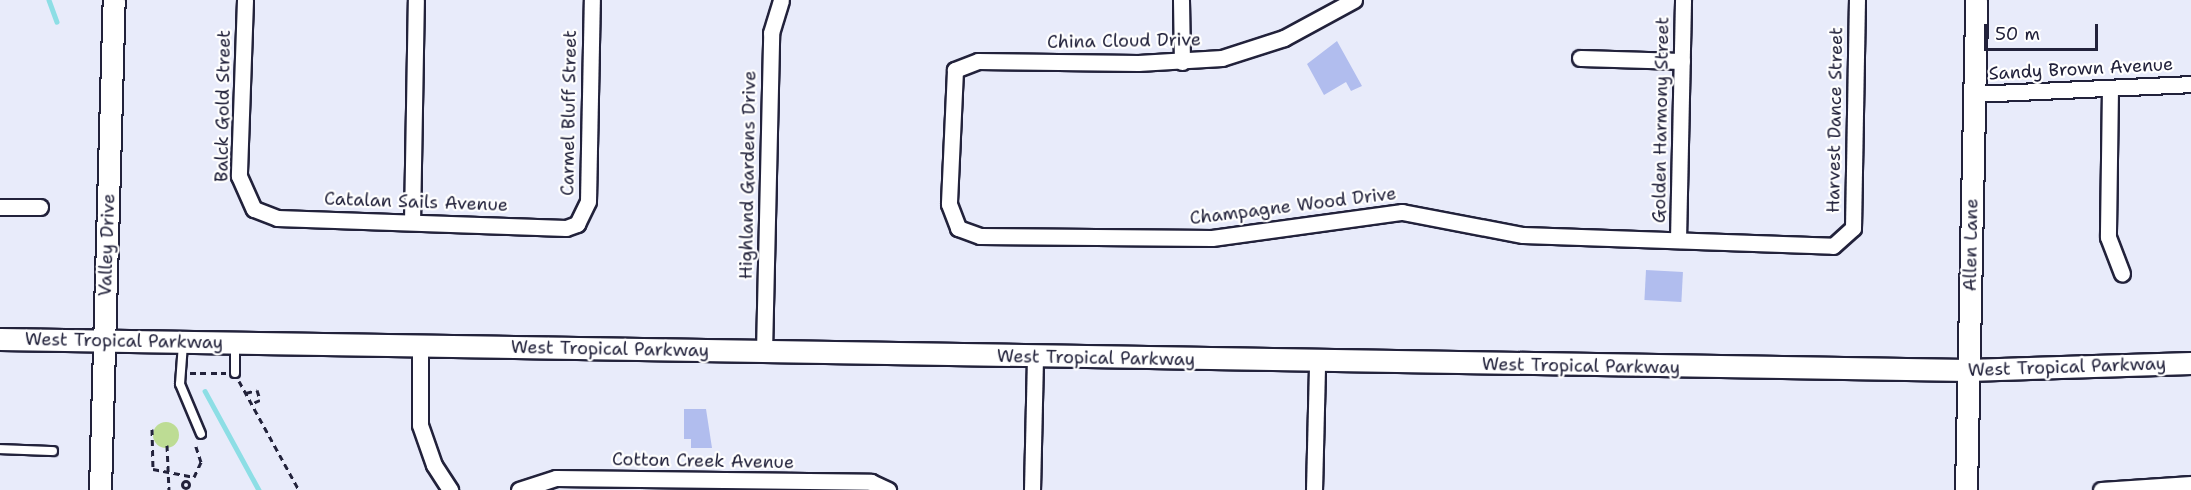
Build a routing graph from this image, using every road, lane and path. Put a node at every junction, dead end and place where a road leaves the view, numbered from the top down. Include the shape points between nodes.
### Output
1 (114, 0) edge
2 (245, 0) edge
3 (416, 0) edge
4 (592, 0) edge
5 (781, 0) edge
6 (1180, 0) edge
7 (1354, 0) edge
8 (1683, 0) edge
9 (1857, 0) edge
10 (1976, 0) edge
11 (1580, 58) dead end
12 (1682, 61) junction
13 (1182, 62) junction
14 (2191, 84) edge
15 (2110, 88) junction
16 (1973, 94) junction
17 (0, 207) edge
18 (40, 207) dead end
19 (254, 208) joint
20 (412, 222) junction
21 (577, 224) joint
22 (958, 228) joint
23 (1845, 238) joint
24 (1678, 240) junction
25 (2122, 273) dead end
26 (0, 339) edge
27 (104, 340) junction
28 (184, 342) junction
29 (235, 342) junction
30 (420, 345) junction
31 (764, 352) junction
32 (1035, 357) junction
33 (1317, 363) junction
34 (2191, 363) edge
35 (1968, 370) junction
36 (180, 373) junction
37 (235, 373) junction
38 (246, 394) junction
39 (251, 404) junction
40 (152, 429) dead end
41 (189, 433) dead end
42 (201, 434) dead end
43 (167, 445) dead end
44 (0, 449) edge
45 (52, 451) dead end
46 (169, 472) junction
47 (2191, 484) edge
48 (2101, 489) edge
49 (100, 490) edge
50 (169, 490) edge
51 (299, 490) edge
52 (450, 490) edge
53 (519, 490) edge
54 (888, 490) edge
55 (1032, 490) edge
56 (1314, 490) edge
57 (1966, 490) edge

1 - 27 main road, Valley Drive
2 - 19 street, Balck Gold Street via 239,176
3 - 20 street
4 - 21 street, Carmel Bluff Street via 588,201
5 - 31 street, Highland Gardens Drive via 771,33
6 - 13 street
7 - 13 street, China Cloud Drive via 1284,38 1222,58
8 - 12 street, Golden Harmony Street
9 - 23 street, Harvest Dance Street via 1853,228
10 - 16 main road, Allen Lane
11 - 12 street
12 - 24 street, Golden Harmony Street
13 - 22 street, China Cloud Drive via 978,61 955,70 950,204
14 - 15 street, Sandy Brown Avenue
15 - 16 street, Sandy Brown Avenue
15 - 25 street via 2108,237
16 - 35 main road, Allen Lane
17 - 18 street
19 - 20 street, Catalan Sails Avenue via 277,219
20 - 21 street, Catalan Sails Avenue via 566,228
22 - 24 street, Champagne Wood Drive via 980,236 1212,238 1402,212 1522,235
23 - 24 street, Champagne Wood Drive via 1822,248
26 - 27 main road, West Tropical Parkway
27 - 28 main road, West Tropical Parkway
27 - 49 main road, Valley Drive
28 - 29 main road, West Tropical Parkway
28 - 36 lane
29 - 30 main road, West Tropical Parkway
29 - 37 lane
30 - 31 main road, West Tropical Parkway
30 - 52 street via 420,425 434,465
31 - 32 main road, West Tropical Parkway
32 - 33 main road, West Tropical Parkway
32 - 55 street
33 - 35 main road, West Tropical Parkway
33 - 56 street
34 - 35 main road, West Tropical Parkway
35 - 57 main road, Allen Lane
36 - 37 path
36 - 42 lane via 184,399
37 - 38 path
38 - 39 path
38 - 39 path via 256,390 260,400
39 - 51 path
40 - 46 path via 150,466
41 - 46 path via 201,462 187,480
43 - 46 path
44 - 45 lane
46 - 50 path
47 - 48 street
53 - 54 street, Cotton Creek Avenue via 556,478 871,482

